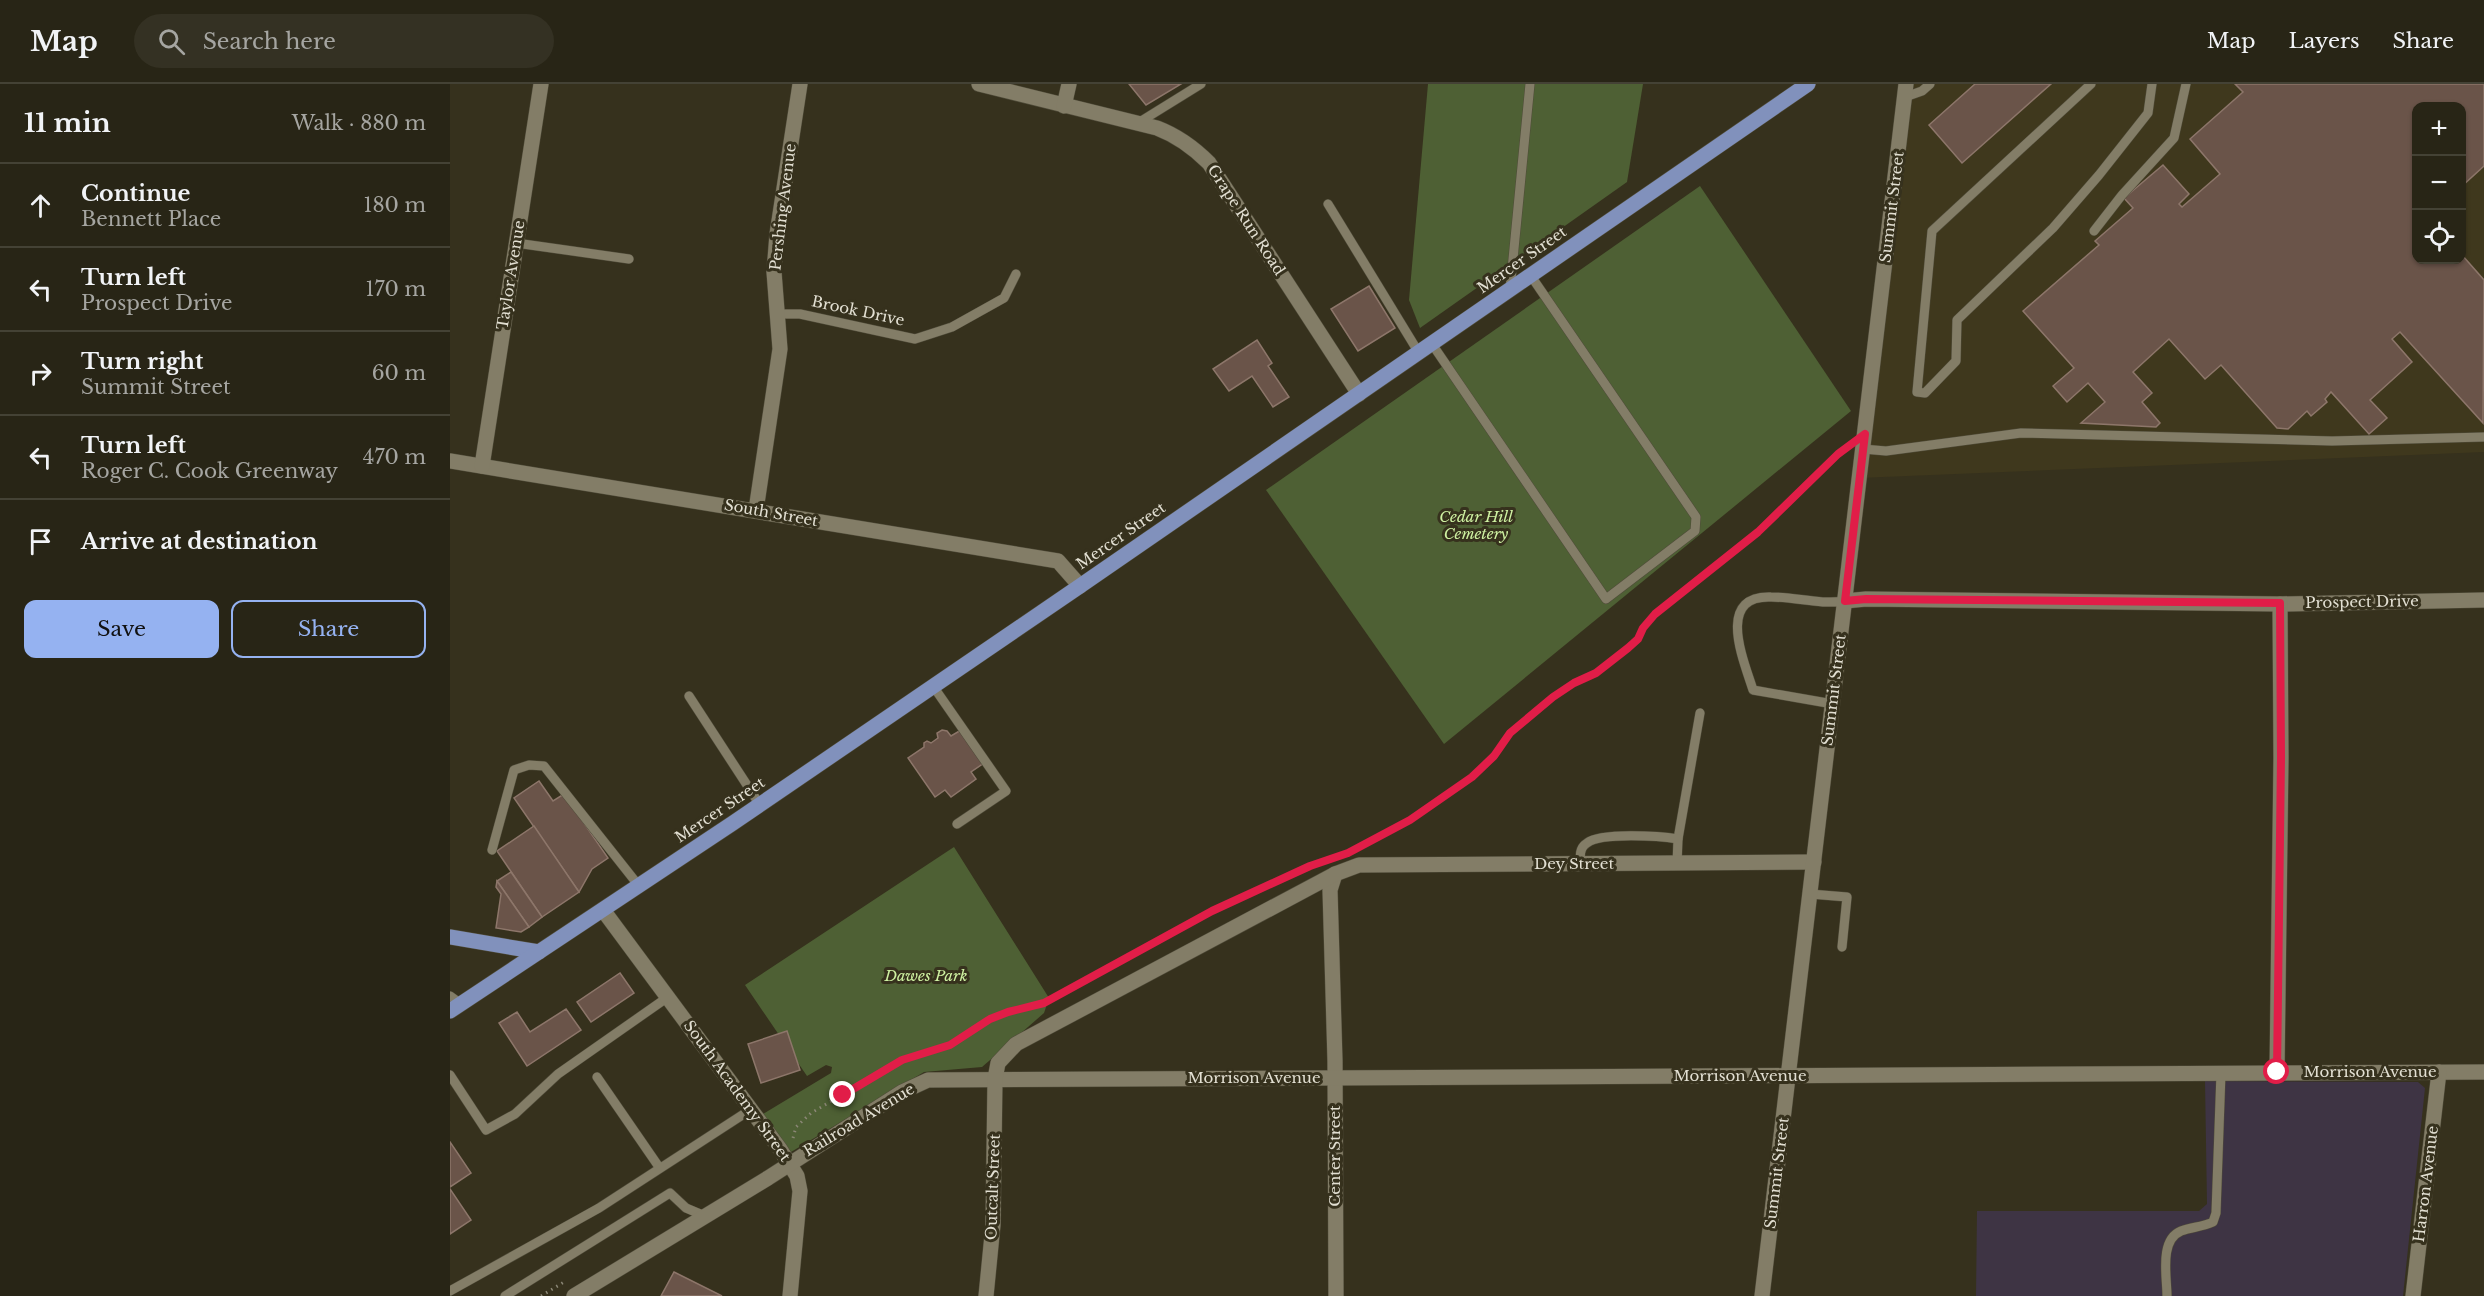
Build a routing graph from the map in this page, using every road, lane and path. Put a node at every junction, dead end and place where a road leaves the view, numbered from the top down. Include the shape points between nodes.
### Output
1 (541, 84) edge
2 (800, 84) edge
3 (979, 84) edge
4 (1069, 84) edge
5 (1201, 84) edge
6 (1530, 84) edge
7 (1808, 84) edge
8 (1930, 84) edge
9 (2091, 84) edge
10 (2152, 84) edge
11 (2186, 84) edge
12 (1790, 89) edge
13 (1905, 91) edge
14 (1064, 106) junction
15 (1138, 123) junction
16 (1328, 204) dead end
17 (2094, 231) dead end
18 (516, 243) junction
19 (630, 259) dead end
20 (1016, 274) dead end
21 (1531, 276) junction
22 (1510, 290) junction
23 (778, 314) junction
24 (1432, 344) junction
25 (1419, 353) junction
26 (1359, 394) junction
27 (2484, 437) edge
28 (1864, 441) junction
29 (450, 460) edge
30 (482, 466) junction
31 (756, 510) junction
32 (1080, 586) junction
33 (2484, 600) edge
34 (1845, 601) junction
35 (2280, 603) junction
36 (933, 686) junction
37 (689, 696) dead end
38 (1833, 704) junction
39 (1700, 713) dead end
40 (760, 805) junction
41 (957, 824) dead end
42 (1678, 839) junction
43 (1356, 849) dead end
44 (492, 850) dead end
45 (1814, 862) junction
46 (1319, 863) dead end
47 (1581, 864) junction
48 (1677, 864) junction
49 (1335, 874) junction
50 (639, 886) junction
51 (1810, 894) junction
52 (603, 910) junction
53 (450, 937) edge
54 (1842, 947) dead end
55 (539, 952) junction
56 (668, 996) junction
57 (454, 1004) edge
58 (2277, 1072) junction
59 (2439, 1072) junction
60 (2484, 1072) edge
61 (2221, 1073) junction
62 (450, 1075) edge
63 (1789, 1076) junction
64 (597, 1077) dead end
65 (1334, 1077) junction
66 (995, 1079) junction
67 (750, 1110) junction
68 (792, 1140) dead end
69 (790, 1163) junction
70 (659, 1167) junction
71 (705, 1216) junction
72 (450, 1291) edge
73 (506, 1296) edge
74 (574, 1296) edge
75 (790, 1296) edge
76 (986, 1296) edge
77 (1336, 1296) edge
78 (1762, 1296) edge
79 (2167, 1296) edge
80 (2413, 1296) edge

1 - 18 street, Taylor Avenue
2 - 23 street, Pershing Avenue via 777,234 774,272
3 - 14 street, Grape Run Road
4 - 14 street
5 - 15 lane
6 - 22 lane
7 - 12 main road, Mercer Street
8 - 13 lane via 1922,91
9 - 10 lane via 1932,231 1917,392 1925,393 1956,361 1957,320 2053,228 2148,113
11 - 17 lane via 2174,138
12 - 21 main road, Mercer Street
13 - 28 street, Summit Street
14 - 15 street, Grape Run Road
15 - 26 street, Grape Run Road via 1175,135 1209,163
16 - 25 lane
18 - 19 lane
18 - 30 street, Taylor Avenue
20 - 23 lane, Brook Drive via 1004,297 952,327 915,339 800,314
21 - 22 main road, Mercer Street
21 - 24 lane via 1696,516 1695,531 1606,598
22 - 24 main road, Mercer Street
23 - 31 street, Pershing Avenue via 780,349
24 - 25 main road, Mercer Street
25 - 26 main road, Mercer Street
26 - 32 main road, Mercer Street
27 - 28 lane via 2332,441 2021,433 1886,451
28 - 34 street, Summit Street
28 - 43 path via 1838,454 1758,532 1655,614 1628,648 1596,673 1553,697 1510,733 1472,777 1410,820
29 - 30 street, South Street
30 - 31 street, South Street
31 - 32 street, South Street via 1058,561
32 - 36 main road, Mercer Street
33 - 35 street, Prospect Drive
34 - 35 street, Prospect Drive
34 - 38 street, Summit Street
34 - 38 lane via 1768,596 1750,601 1736,625 1753,690
35 - 58 street
36 - 40 main road, Mercer Street
36 - 41 lane via 1006,791
37 - 40 lane
38 - 45 street, Summit Street
39 - 42 lane
40 - 50 main road, Mercer Street
42 - 47 lane via 1594,839 1580,851
42 - 48 lane
44 - 50 lane via 514,770 544,766
45 - 48 street, Dey Street
45 - 51 street, Summit Street
46 - 68 path via 1212,911 1044,1003 990,1019 950,1045 902,1060 811,1113 796,1127
47 - 48 street, Dey Street
47 - 49 street, Dey Street via 1359,865
49 - 65 street, Center Street via 1330,890
49 - 66 street via 1016,1044 998,1063
50 - 52 main road, Mercer Street
51 - 54 lane via 1848,897
51 - 63 street, Summit Street
52 - 55 main road, Mercer Street
52 - 56 street, South Academy Street
53 - 55 main road
55 - 57 main road, Mercer Street
56 - 62 lane via 558,1074 515,1114 486,1130
56 - 67 street, South Academy Street
58 - 59 street, Morrison Avenue
58 - 61 street, Morrison Avenue
59 - 60 street, Morrison Avenue
59 - 80 street, Harron Avenue
61 - 63 street, Morrison Avenue
61 - 79 lane via 2216,1213 2213,1222 2178,1232 2170,1241
63 - 65 street, Morrison Avenue
63 - 78 street, Summit Street
64 - 70 lane
65 - 66 street, Morrison Avenue
65 - 77 street, Center Street
66 - 69 street, Railroad Avenue via 928,1080 911,1086
66 - 76 street, Outcalt Street via 993,1225
67 - 69 street, South Academy Street
67 - 70 lane
69 - 71 street, Railroad Avenue
69 - 75 street, South Academy Street via 800,1191
70 - 72 lane via 590,1213
71 - 73 lane via 686,1208 670,1193
71 - 74 street, Railroad Avenue

